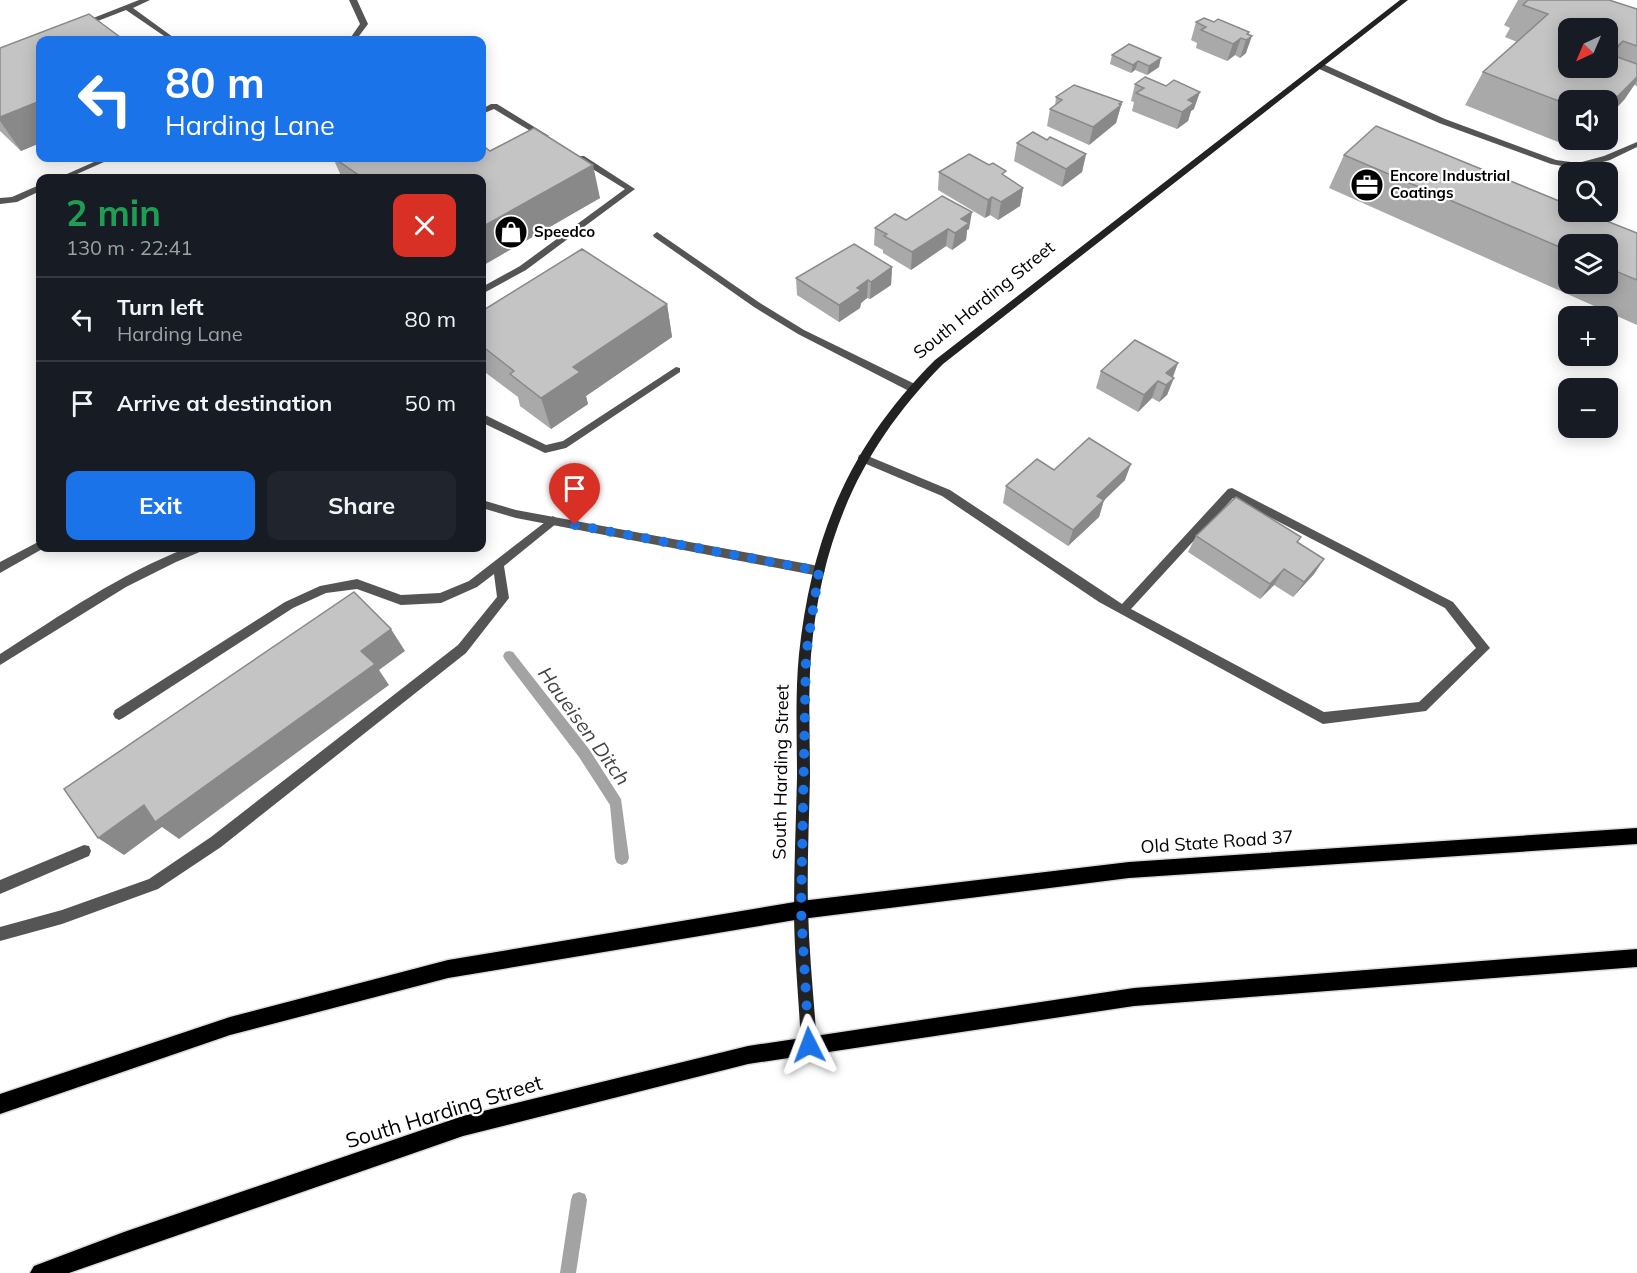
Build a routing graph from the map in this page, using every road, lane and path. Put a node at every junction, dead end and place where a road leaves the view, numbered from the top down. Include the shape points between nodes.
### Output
1 (146, 0) edge
2 (353, 0) edge
3 (1404, 0) edge
4 (127, 7) junction
5 (74, 27) edge
6 (168, 36) edge
7 (356, 36) edge
8 (1320, 66) junction
9 (486, 110) edge
10 (553, 141) edge
11 (1637, 144) edge
12 (573, 153) edge
13 (100, 162) edge
14 (71, 174) edge
15 (36, 190) edge
16 (0, 201) edge
17 (657, 235) dead end
18 (486, 289) edge
19 (676, 370) dead end
20 (913, 388) junction
21 (486, 420) edge
22 (863, 458) junction
23 (486, 505) edge
24 (553, 520) junction
25 (36, 547) edge
26 (186, 552) edge
27 (498, 565) junction
28 (0, 568) edge
29 (819, 571) junction
30 (1123, 610) junction
31 (0, 660) edge
32 (119, 714) dead end
33 (1637, 836) edge
34 (84, 851) dead end
35 (0, 887) edge
36 (801, 910) junction
37 (0, 934) edge
38 (1637, 958) edge
39 (809, 1045) junction
40 (0, 1104) edge
41 (41, 1273) edge

1 - 4 street
2 - 7 street via 364,24
3 - 8 street, South Harding Street
4 - 5 street
4 - 6 street
8 - 11 street via 1442,121 1554,162 1578,166
8 - 20 street, South Harding Street via 939,362
9 - 10 street via 494,106
12 - 18 street via 632,189 523,268
13 - 14 street
15 - 16 street via 14,200
17 - 20 street via 801,332
19 - 21 street via 566,444 544,449
20 - 22 street, South Harding Street
22 - 29 street, South Harding Street via 834,518
22 - 30 street via 946,493
23 - 24 street
24 - 27 street
24 - 29 street
25 - 28 street
26 - 31 street via 99,599
27 - 32 street via 473,584 441,598 401,600 357,584 324,589 289,604
27 - 37 street via 503,598 462,649 216,842 153,884 62,917
29 - 36 street, South Harding Street via 806,655
30 - 30 street via 1323,718 1422,707 1484,648 1449,605 1232,492
33 - 36 main road, Old State Road 37 via 1129,870
34 - 35 street
36 - 39 street, South Harding Street
36 - 40 main road via 448,969 230,1026
38 - 39 main road via 1134,997
39 - 41 main road, South Harding Street via 748,1055 462,1126

